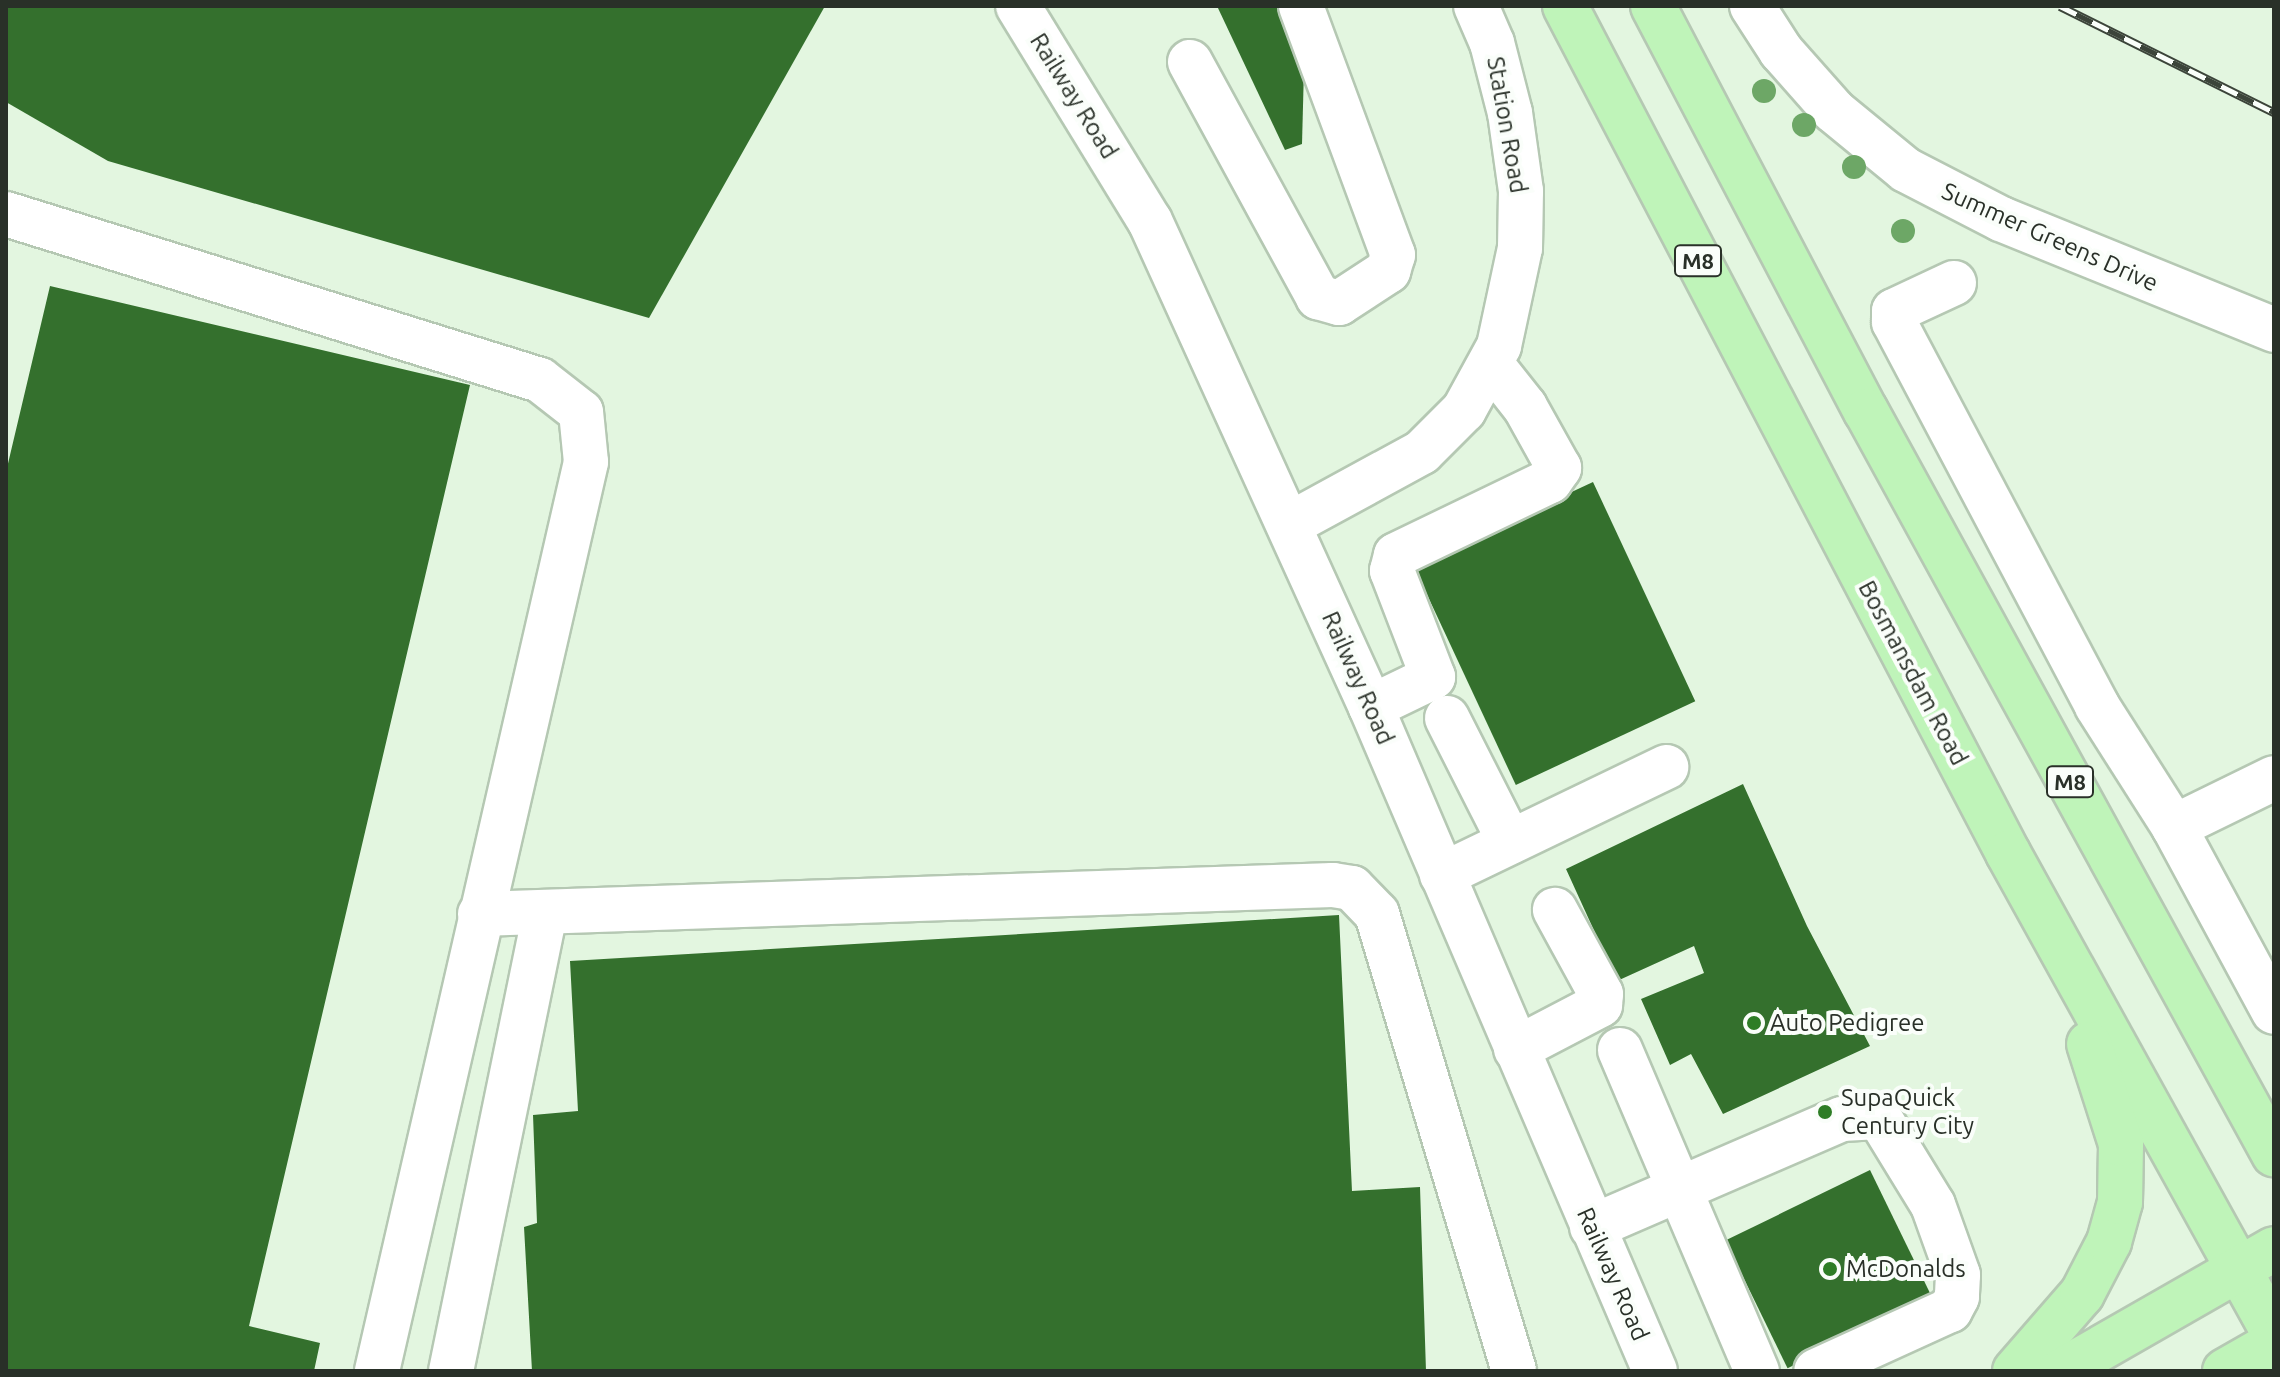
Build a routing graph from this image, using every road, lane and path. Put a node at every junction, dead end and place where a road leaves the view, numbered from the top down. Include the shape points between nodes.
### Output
1 (1018, 6) edge
2 (1301, 6) edge
3 (1476, 6) edge
4 (1565, 6) edge
5 (1653, 6) edge
6 (1752, 6) edge
7 (1190, 62) dead end
8 (6, 214) edge
9 (1954, 283) dead end
10 (2274, 330) edge
11 (1491, 364) junction
12 (1290, 524) junction
13 (1371, 707) junction
14 (1447, 718) dead end
15 (1666, 767) dead end
16 (2274, 778) edge
17 (2174, 827) junction
18 (1510, 842) junction
19 (2008, 853) junction
20 (1442, 875) junction
21 (1555, 910) dead end
22 (545, 913) junction
23 (480, 914) junction
24 (2274, 1012) edge
25 (1516, 1049) junction
26 (1620, 1050) dead end
27 (2274, 1154) edge
28 (1678, 1188) junction
29 (1592, 1227) junction
30 (2256, 1259) edge
31 (2274, 1333) edge
32 (2274, 1343) edge
33 (377, 1371) edge
34 (451, 1371) edge
35 (1514, 1371) edge
36 (1655, 1371) edge
37 (1757, 1371) edge
38 (1816, 1371) edge
39 (2015, 1371) edge
40 (2061, 1371) edge
41 (2225, 1371) edge

1 - 12 street, Railway Road via 1150,221
2 - 7 street via 1393,255 1388,271 1339,303 1318,297
3 - 11 street, Station Road via 1506,99 1521,191 1513,296
4 - 19 main road, Bosmansdam Road / M8
5 - 27 main road, M8 via 1866,411
6 - 10 street, Summer Greens Drive via 1781,51 1828,104 1906,170 1965,203
8 - 23 street via 540,380 581,412 586,462
9 - 17 street via 1894,311 1894,322 2097,706
11 - 12 street, Station Road via 1464,410 1422,452
11 - 13 street via 1525,407 1559,468 1550,481 1396,555 1392,571 1433,677
12 - 13 street, Railway Road
13 - 20 street, Railway Road
14 - 18 street
15 - 18 street
16 - 17 street
17 - 24 street
18 - 20 street
19 - 30 main road, Bosmansdam Road / M8
19 - 39 main road via 2104,1081 2123,1164 2120,1202 2098,1266 2076,1302
20 - 25 street, Railway Road
21 - 25 street via 1601,994 1600,1005
22 - 23 street
22 - 34 street
22 - 35 street via 1352,888 1377,914
23 - 33 street
25 - 29 street, Railway Road
26 - 28 street
28 - 29 street
28 - 37 street
28 - 38 street via 1842,1119 1871,1115 1886,1122 1933,1205 1958,1275 1957,1297 1950,1310
29 - 36 street, Railway Road
30 - 31 main road, Bosmansdam Road / M8
30 - 40 main road
32 - 41 main road

